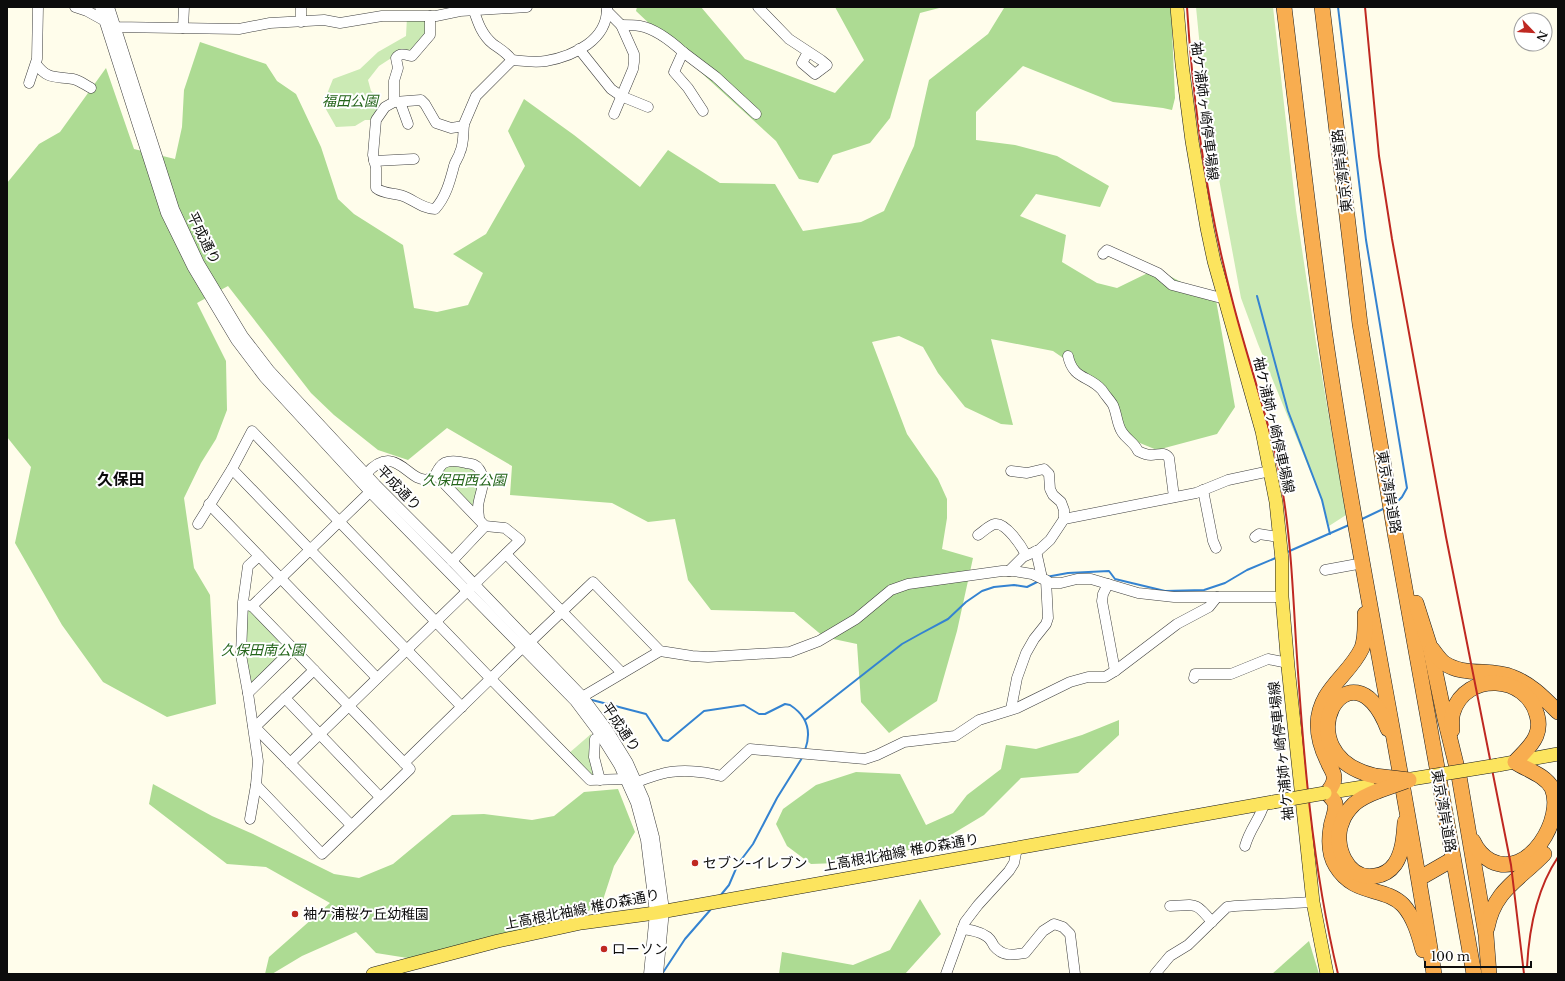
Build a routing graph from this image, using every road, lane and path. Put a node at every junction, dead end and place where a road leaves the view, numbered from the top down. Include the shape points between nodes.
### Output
1 (38, 7) edge
2 (75, 7) edge
3 (100, 7) edge
4 (109, 7) edge
5 (184, 7) edge
6 (302, 7) edge
7 (527, 7) edge
8 (758, 7) edge
9 (1177, 7) edge
10 (1284, 7) edge
11 (1322, 7) edge
12 (607, 9) edge
13 (474, 11) junction
14 (430, 16) junction
15 (105, 21) junction
16 (301, 22) junction
17 (621, 25) junction
18 (116, 27) junction
19 (183, 28) junction
20 (579, 49) junction
21 (683, 52) junction
22 (808, 52) dead end
23 (512, 60) junction
24 (36, 64) junction
25 (29, 83) dead end
26 (91, 88) dead end
27 (621, 96) junction
28 (397, 102) junction
29 (648, 107) dead end
30 (703, 111) dead end
31 (614, 114) dead end
32 (756, 114) dead end
33 (408, 124) dead end
34 (464, 126) junction
35 (414, 159) dead end
36 (374, 161) junction
37 (1104, 254) dead end
38 (1225, 299) junction
39 (1068, 356) dead end
40 (232, 469) junction
41 (1270, 471) junction
42 (1011, 472) dead end
43 (366, 474) junction
44 (436, 475) junction
45 (373, 489) junction
46 (1203, 490) junction
47 (1174, 497) junction
48 (209, 504) junction
49 (1064, 519) junction
50 (338, 522) junction
51 (482, 522) junction
52 (198, 524) dead end
53 (1396, 533) junction
54 (978, 534) dead end
55 (1255, 536) dead end
56 (1279, 537) junction
57 (1216, 548) dead end
58 (309, 549) junction
59 (1036, 551) junction
60 (506, 554) junction
61 (259, 556) junction
62 (1026, 556) junction
63 (452, 561) junction
64 (1363, 563) junction
65 (1325, 570) dead end
66 (1009, 571) junction
67 (280, 577) junction
68 (1044, 579) junction
69 (474, 584) junction
70 (1108, 584) junction
71 (467, 592) junction
72 (1217, 597) junction
73 (1282, 598) junction
74 (247, 605) junction
75 (562, 611) junction
76 (436, 622) junction
77 (527, 644) junction
78 (1430, 646) junction
79 (293, 649) junction
80 (406, 650) junction
81 (660, 651) junction
82 (1288, 663) junction
83 (314, 670) junction
84 (1115, 671) junction
85 (622, 673) junction
86 (378, 678) junction
87 (1194, 678) dead end
88 (491, 679) junction
89 (248, 693) junction
90 (285, 698) junction
91 (579, 699) junction
92 (349, 706) junction
93 (462, 707) junction
94 (1010, 709) junction
95 (1558, 712) edge
96 (254, 726) junction
97 (320, 734) junction
98 (595, 739) dead end
99 (1452, 743) junction
100 (1397, 752) junction
101 (1558, 754) edge
102 (290, 762) junction
103 (1515, 762) junction
104 (404, 763) junction
105 (625, 779) junction
106 (600, 780) junction
107 (1409, 780) joint
108 (636, 782) junction
109 (1376, 784) junction
110 (256, 785) junction
111 (1326, 793) junction
112 (380, 797) junction
113 (1269, 803) junction
114 (1407, 806) junction
115 (250, 819) dead end
116 (351, 825) junction
117 (1558, 834) edge
118 (1471, 837) junction
119 (1245, 846) dead end
120 (1017, 848) junction
121 (1452, 859) junction
122 (1420, 878) junction
123 (1313, 902) junction
124 (1170, 906) dead end
125 (660, 911) junction
126 (1212, 922) junction
127 (962, 929) junction
128 (1486, 935) junction
129 (373, 974) edge
130 (649, 974) edge
131 (658, 974) edge
132 (946, 974) edge
133 (1074, 974) edge
134 (1155, 974) edge
135 (1327, 974) edge
136 (1429, 974) edge
137 (1434, 974) edge
138 (1474, 974) edge
139 (1489, 974) edge

1 - 24 street
2 - 15 street
3 - 15 street, 平成通り
4 - 18 street, 平成通り
5 - 19 street
6 - 16 street
7 - 13 street
8 - 22 street via 789,39
9 - 38 main road, 袖ケ浦姉ヶ崎停車場線 via 1198,182 1214,262
10 - 64 highway via 1324,330
11 - 53 highway, 東京湾岸道路 via 1360,324
12 - 17 street
12 - 20 street via 606,19 598,37
13 - 14 street
13 - 23 street via 484,35
14 - 16 street via 382,16 340,23 324,20
14 - 28 street via 430,35 412,56 402,54 396,58 398,68 394,81
15 - 18 street
15 - 45 street, 平成通り via 166,213 193,268 236,340 264,377
16 - 19 street via 270,23 239,29
17 - 21 street via 640,26 655,32 670,40
17 - 27 street via 634,54 633,69
18 - 19 street
18 - 43 street, 平成通り via 174,209 199,263 243,336 270,371
20 - 23 street via 544,61
20 - 27 street via 611,89
21 - 30 street via 674,72
21 - 32 street via 716,77
23 - 34 street via 476,96 468,110
24 - 25 street
24 - 26 street via 49,77 75,79
27 - 29 street
27 - 31 street
28 - 33 street
28 - 34 street via 421,100 436,123 451,128
28 - 36 street via 385,107 376,120
34 - 36 street via 461,151 454,164 451,180 441,203 435,209 429,209 402,196 376,188
35 - 36 street
37 - 38 street via 1107,250 1158,273 1172,285
38 - 41 main road, 袖ケ浦姉ヶ崎停車場線 via 1262,431
39 - 47 street via 1070,366 1105,394 1113,405 1121,431 1135,444 1138,451 1150,455 1167,455
40 - 48 street
40 - 50 street via 252,432
40 - 58 street
41 - 46 street via 1235,478
41 - 56 main road, 袖ケ浦姉ヶ崎停車場線
42 - 49 street via 1027,473 1044,469 1049,474 1053,495 1061,502
43 - 44 street via 379,464 389,462 399,465 423,480
43 - 45 street, 平成通り
44 - 51 street
44 - 51 street via 444,463 456,461 479,468 484,482 478,506
45 - 50 street
45 - 63 street, 平成通り
45 - 71 street, 平成通り
46 - 47 street
46 - 57 street
47 - 49 street
48 - 52 street
48 - 61 street
49 - 59 street via 1050,540
50 - 58 street
50 - 76 street
51 - 60 street via 505,528 520,540
51 - 63 street
53 - 78 highway
53 - 121 highway, 東京湾岸道路
54 - 62 street via 993,524 998,524 1014,537
55 - 56 street via 1259,534
56 - 73 main road, 袖ケ浦姉ヶ崎停車場線
58 - 67 street
58 - 80 street
59 - 62 street
59 - 68 street
60 - 69 street
60 - 75 street
61 - 67 street
61 - 74 street via 248,566
62 - 66 street
63 - 69 street, 平成通り
64 - 65 street
64 - 100 highway
64 - 111 highway via 1366,630 1362,646 1356,659 1325,696 1320,709 1319,734 1334,778
66 - 68 street via 1032,574
66 - 81 street via 908,584 891,590 856,619 825,638 790,652 708,657
67 - 74 street
67 - 86 street
68 - 70 street via 1061,583 1091,579
68 - 94 street via 1048,618 1026,653
69 - 71 street
69 - 77 street, 平成通り
70 - 72 street via 1138,593 1174,597
70 - 84 street via 1102,601
71 - 76 street
71 - 77 street, 平成通り
72 - 73 street
72 - 84 street via 1209,607 1177,624
73 - 82 main road, 袖ケ浦姉ヶ崎停車場線
74 - 79 street
74 - 89 street via 240,655
75 - 77 street
75 - 81 street via 592,582
75 - 85 street
76 - 80 street
76 - 88 street
77 - 88 street
77 - 91 street, 平成通り
78 - 95 highway via 1450,666 1473,672 1500,673 1522,681 1536,690
78 - 99 highway
79 - 83 street
79 - 89 street
80 - 86 street
80 - 93 street
81 - 85 street
82 - 87 street via 1268,659 1231,674 1195,674
82 - 123 main road, 袖ケ浦姉ヶ崎停車場線
83 - 90 street
83 - 92 street
84 - 94 street via 1105,677 1088,677 1070,682
85 - 91 street
86 - 92 street
88 - 93 street
88 - 106 street via 590,780
89 - 96 street
90 - 96 street
90 - 97 street
91 - 105 street, 平成通り
91 - 108 street, 平成通り via 607,729 628,763
92 - 97 street
92 - 104 street
93 - 104 street
94 - 108 street via 979,720 954,736 904,742 864,759 750,749 721,776 678,772
96 - 102 street
96 - 110 street via 258,761
97 - 102 street
97 - 112 street
98 - 106 street via 594,756
99 - 103 highway via 1453,713 1461,697 1481,684 1509,685 1524,693 1530,700 1538,724 1535,737
99 - 118 highway
100 - 109 highway via 1384,718 1372,701 1357,693 1338,697 1328,722 1330,742 1347,765 1366,774
100 - 114 highway
101 - 103 main road
102 - 116 street
103 - 107 main road, bridge
103 - 118 highway via 1542,777 1553,788 1556,797 1555,816 1546,837 1527,858 1511,865 1496,863 1482,855
104 - 112 street via 410,769
105 - 106 street
105 - 125 street, 平成通り via 636,803 646,840
107 - 109 highway, bridge
108 - 125 street, 平成通り via 644,799 654,837
109 - 111 main road
109 - 114 highway via 1341,822 1339,835 1342,855 1351,869 1364,876 1380,875 1395,864 1402,844
110 - 115 street
110 - 116 street via 322,854
111 - 113 main road, 上高根北袖線 椎の森通り, bridge
111 - 136 highway via 1334,802 1335,809 1330,837 1332,857 1336,865 1349,881 1395,899 1403,905 1418,932
112 - 116 street
113 - 119 street via 1248,834
113 - 120 main road, 上高根北袖線 椎の森通り
114 - 122 highway
117 - 128 highway via 1546,852 1499,896 1489,917
118 - 128 highway
120 - 125 main road, 上高根北袖線 椎の森通り
120 - 127 street via 1014,863 1009,871 978,905
121 - 122 highway
121 - 138 highway, 東京湾岸道路
122 - 137 highway
123 - 126 street via 1231,907
123 - 135 main road, 袖ケ浦姉ヶ崎停車場線
124 - 126 street via 1195,905 1203,910
125 - 129 main road, 上高根北袖線 椎の森通り via 581,923 521,936
125 - 130 street, 平成通り
125 - 131 street, 平成通り
126 - 134 street via 1188,945 1170,956
127 - 132 street
127 - 133 street via 974,930 988,936 1004,954 1014,955 1026,953 1043,931 1054,924 1063,927 1070,934
128 - 139 highway

